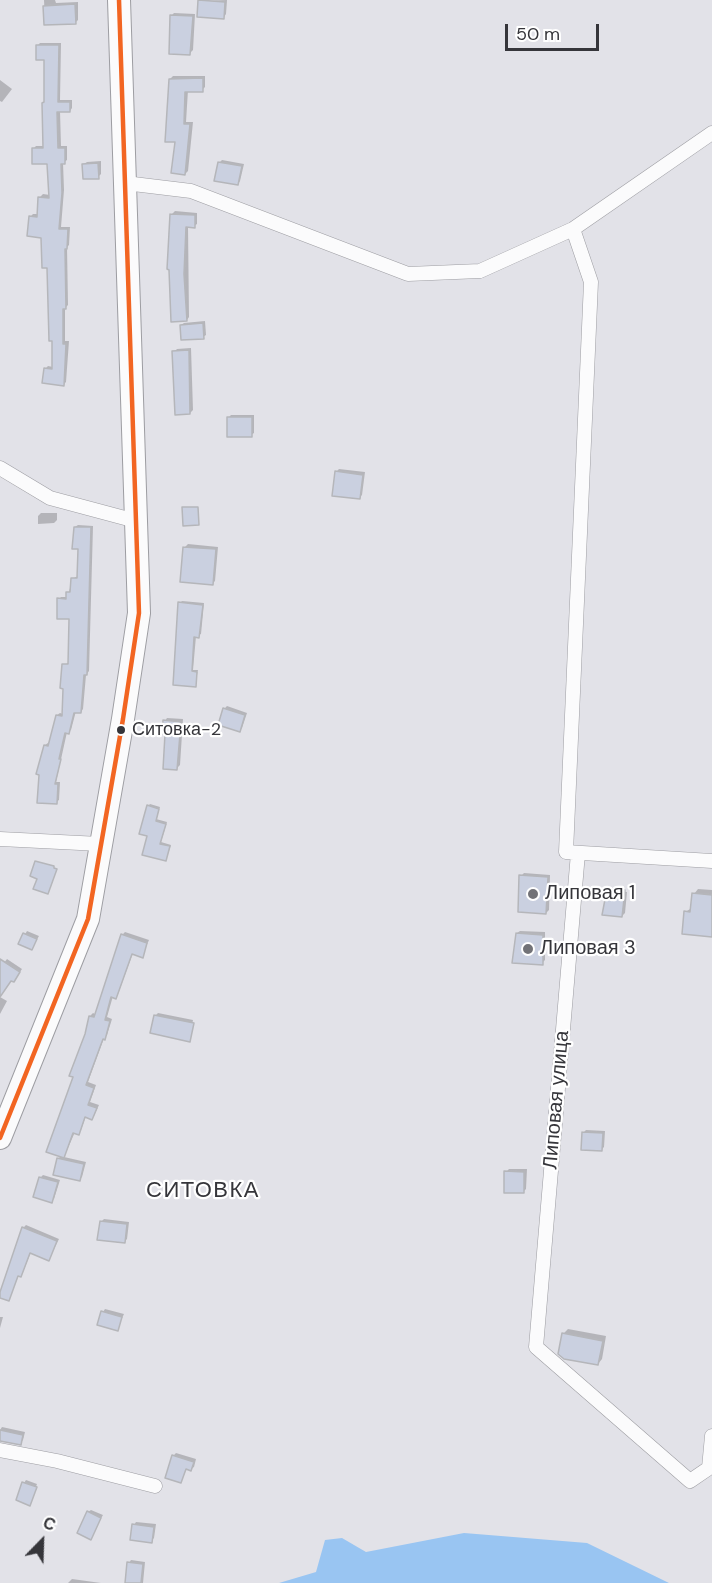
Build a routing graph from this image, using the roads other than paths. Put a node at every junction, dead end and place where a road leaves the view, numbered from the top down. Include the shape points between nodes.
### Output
1 (119, 0) edge
2 (712, 133) edge
3 (125, 183) junction
4 (573, 230) junction
5 (1, 470) edge
6 (136, 521) junction
7 (0, 839) edge
8 (100, 844) junction
9 (578, 853) junction
10 (712, 861) edge
11 (0, 1138) edge
12 (712, 1436) edge
13 (0, 1450) edge
14 (155, 1486) dead end

1 - 3 main road
2 - 4 street
3 - 4 street via 191,191 408,274 480,271
3 - 6 main road
4 - 9 street via 591,282 566,852
5 - 6 street via 50,498
6 - 8 main road via 139,613
7 - 8 street
8 - 11 main road via 88,919
9 - 10 street
9 - 12 street, Липовая улица via 536,1347 690,1481 709,1468
13 - 14 street

